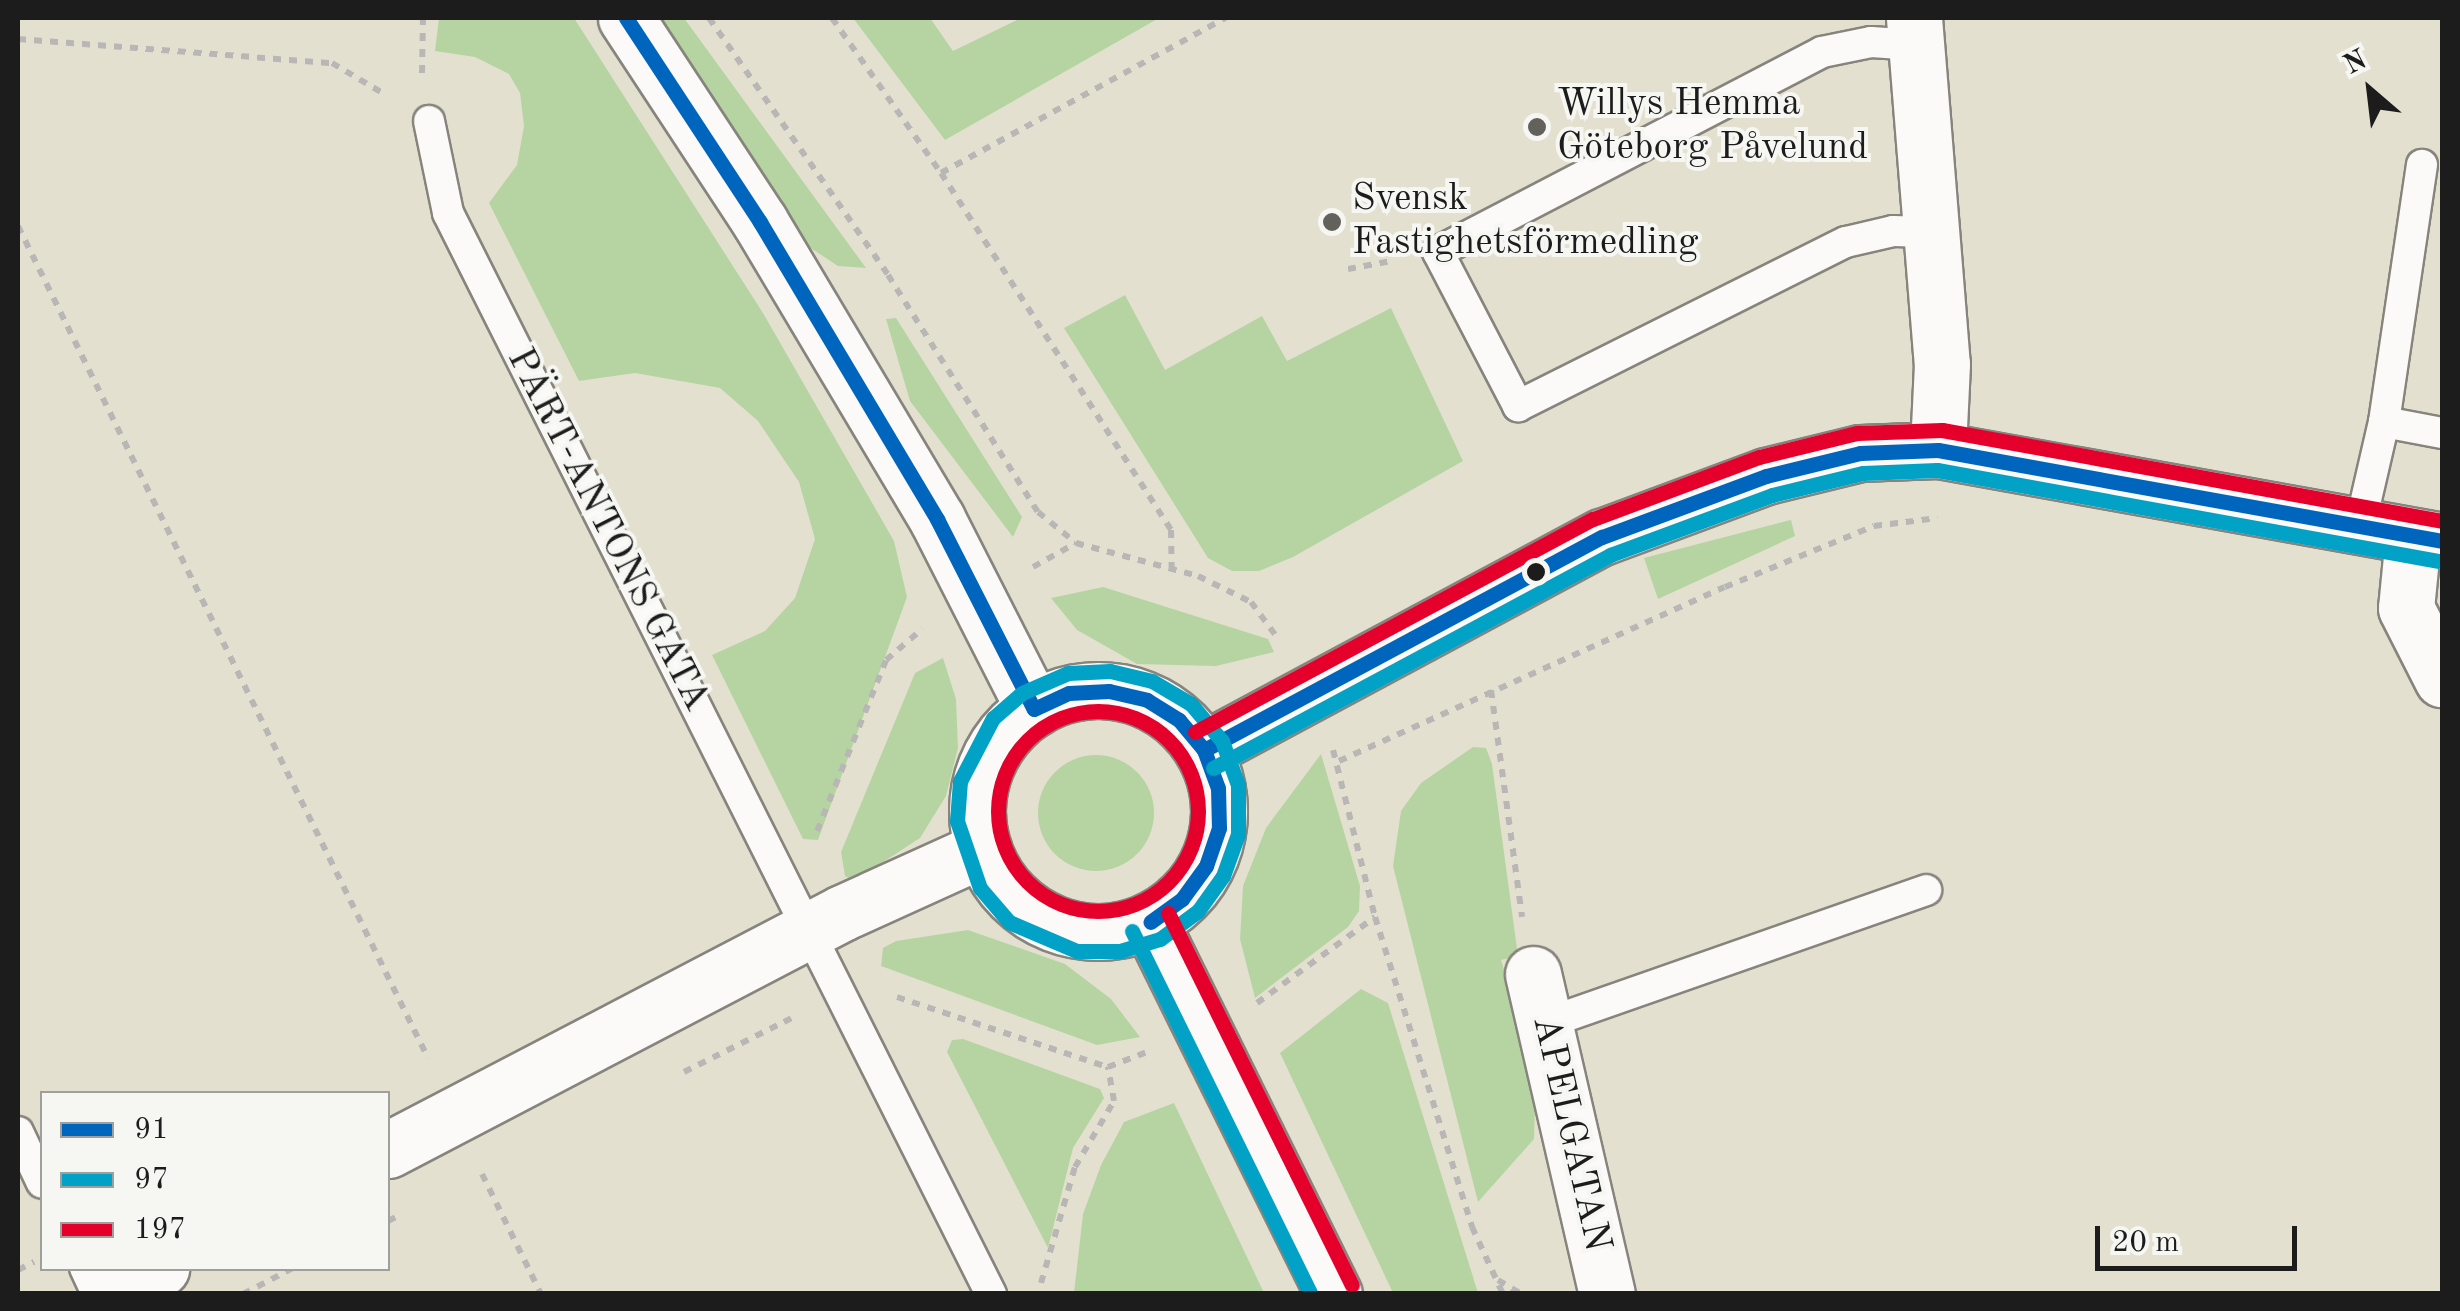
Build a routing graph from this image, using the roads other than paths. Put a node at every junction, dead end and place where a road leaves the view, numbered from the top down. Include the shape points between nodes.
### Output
1 (626, 18) edge
2 (1915, 31) edge
3 (429, 120) road end
4 (2422, 166) dead end
5 (1934, 232) junction
6 (2384, 422) junction
7 (2442, 433) edge
8 (1938, 450) junction
9 (2358, 530) junction
10 (2428, 539) edge
11 (2442, 679) edge
12 (1034, 708) junction
13 (1204, 750) junction
14 (983, 849) junction
15 (1926, 890) dead end
16 (1150, 922) junction
17 (808, 931) junction
18 (1538, 999) joint
19 (18, 1132) edge
20 (390, 1149) edge
21 (40, 1179) edge
22 (86, 1271) edge
23 (154, 1271) edge
24 (97, 1294) edge
25 (112, 1294) edge
26 (991, 1294) edge
27 (1334, 1294) edge
28 (1607, 1294) edge

1 - 12 street via 760,222 937,519
2 - 5 street
2 - 5 lane via 1822,52 1438,252 1518,406 1846,242 1893,231
3 - 17 lane, PÄRT-ANTONS GATA via 448,213
4 - 6 lane
5 - 8 street via 1942,364
6 - 7 lane
6 - 9 lane
8 - 9 street
8 - 13 street via 1860,453 1698,500 1534,570
9 - 10 street
10 - 11 street via 2406,608
12 - 13 street via 1070,693 1108,690 1146,700 1179,720
12 - 14 street via 990,754 978,801
13 - 16 street via 1218,788 1219,828 1206,866 1182,899
14 - 16 street via 1020,905 1050,922 1117,932
14 - 17 street
15 - 18 lane
16 - 27 street
17 - 20 street
17 - 26 lane, PÄRT-ANTONS GATA
18 - 28 street, APELGATAN
19 - 21 lane
22 - 24 lane
23 - 25 street

